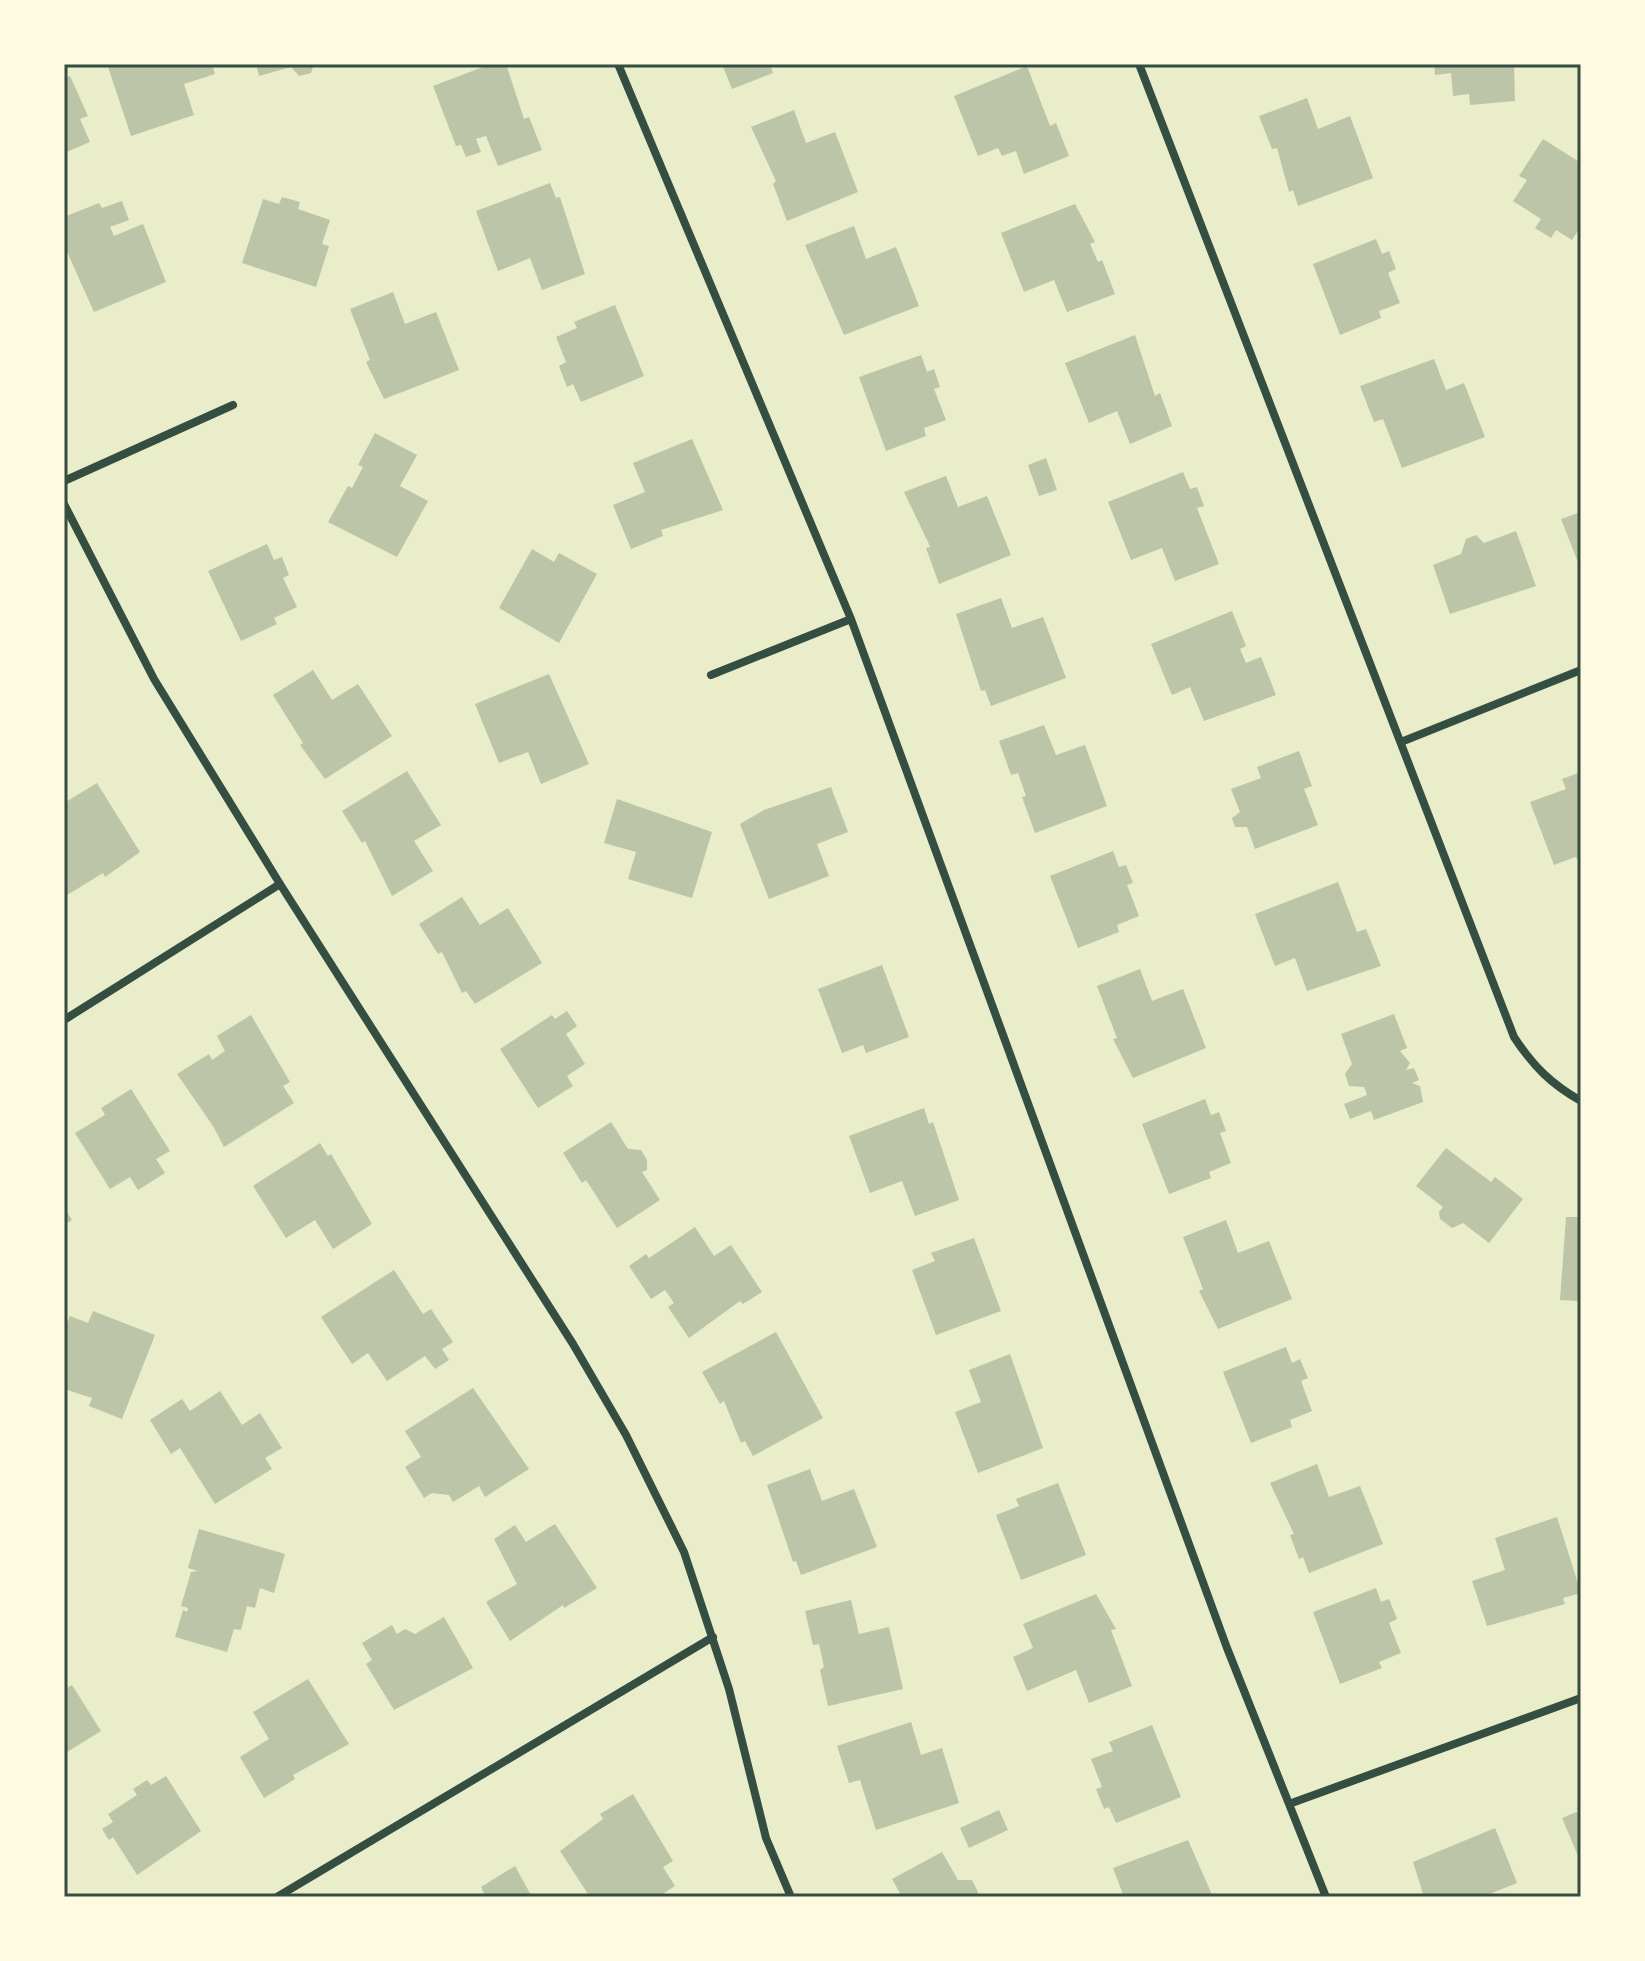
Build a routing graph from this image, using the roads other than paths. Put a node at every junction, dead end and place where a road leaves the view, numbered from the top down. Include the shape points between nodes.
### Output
1 (618, 64) edge
2 (1139, 64) edge
3 (233, 405) dead end
4 (64, 481) edge
5 (64, 504) edge
6 (851, 619) junction
7 (1581, 670) edge
8 (711, 675) dead end
9 (1401, 742) junction
10 (280, 884) junction
11 (64, 1020) edge
12 (1581, 1101) edge
13 (713, 1637) junction
14 (1581, 1698) edge
15 (1289, 1804) junction
16 (277, 1897) edge
17 (791, 1897) edge
18 (1326, 1897) edge

1 - 6 street
2 - 9 street
3 - 4 street
5 - 10 street via 154,679
6 - 8 street
6 - 15 street via 1227,1648
7 - 9 street
9 - 12 street via 1514,1037 1535,1067
10 - 11 street
10 - 13 street via 619,1422 684,1552
13 - 16 street
13 - 17 street via 766,1838
14 - 15 street
15 - 18 street

